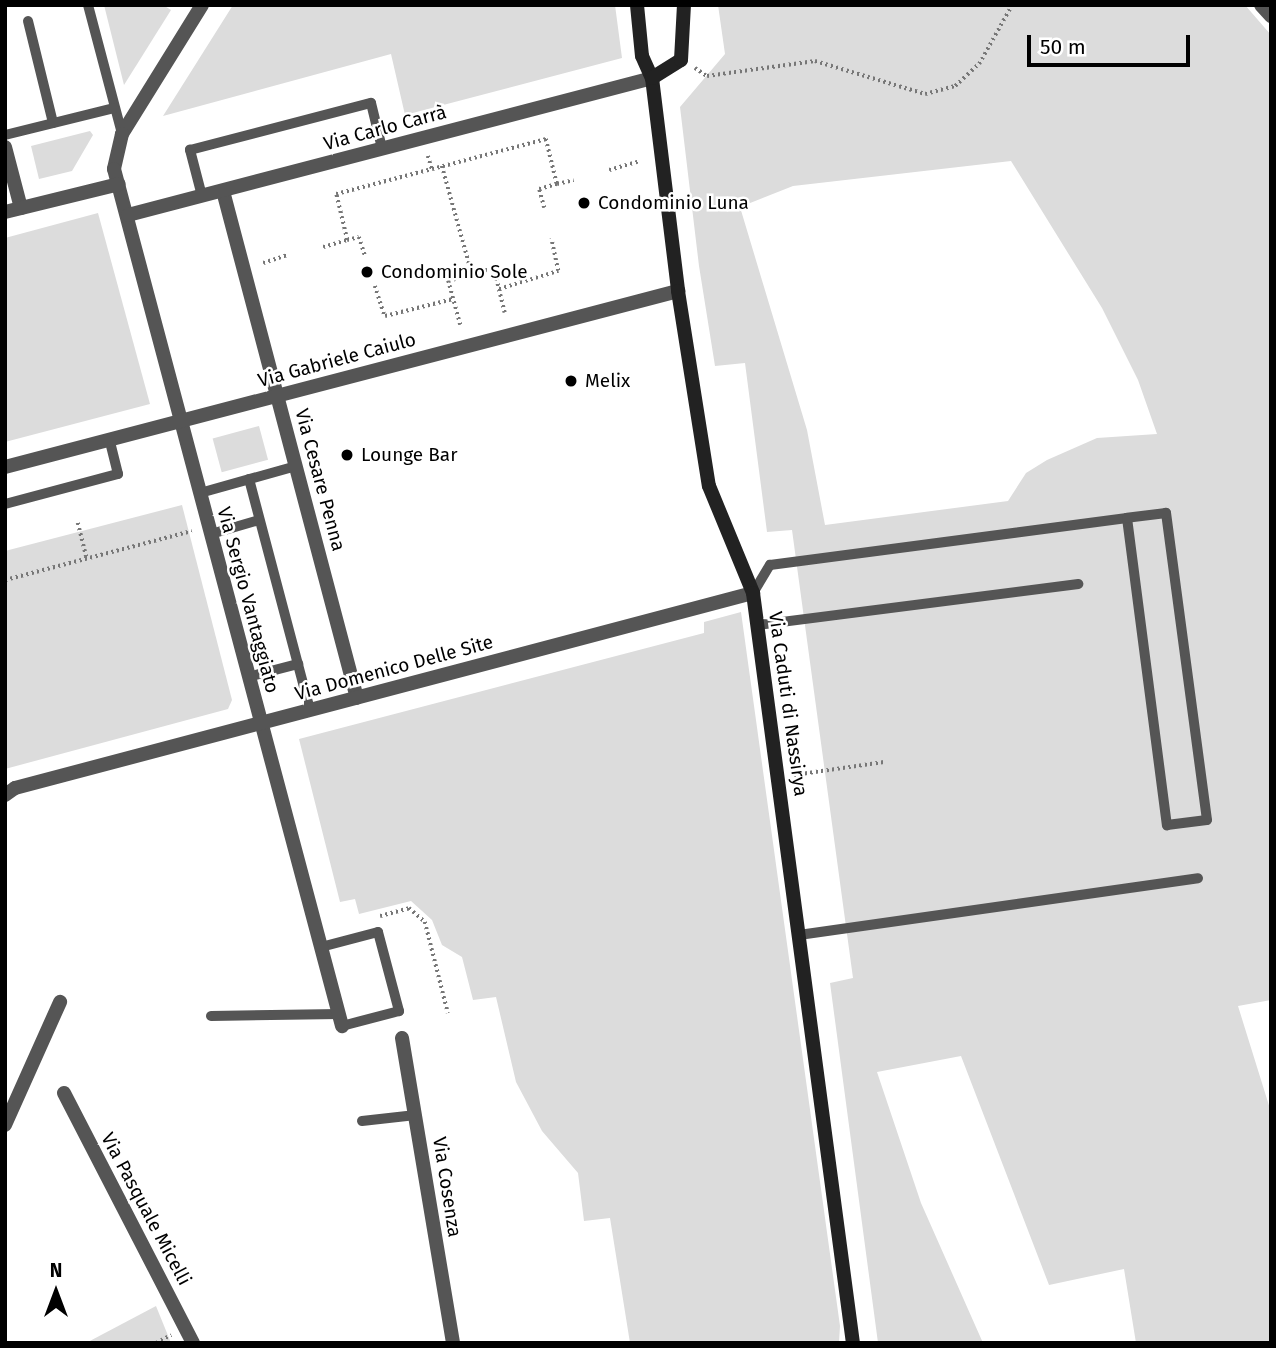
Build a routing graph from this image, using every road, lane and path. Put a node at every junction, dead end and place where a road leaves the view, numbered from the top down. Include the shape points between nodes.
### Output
1 (88, 5) edge
2 (202, 5) edge
3 (637, 5) edge
4 (684, 5) edge
5 (1012, 5) edge
6 (1261, 5) edge
7 (1271, 16) edge
8 (27, 21) dead end
9 (681, 60) junction
10 (652, 78) junction
11 (114, 108) junction
12 (54, 123) junction
13 (122, 134) junction
14 (5, 135) edge
15 (5, 147) edge
16 (382, 148) junction
17 (428, 156) dead end
18 (640, 161) dead end
19 (442, 166) junction
20 (432, 169) junction
21 (609, 170) dead end
22 (575, 180) dead end
23 (118, 184) junction
24 (556, 184) junction
25 (223, 191) junction
26 (202, 196) junction
27 (21, 208) junction
28 (544, 208) dead end
29 (5, 212) edge
30 (128, 215) junction
31 (551, 239) dead end
32 (347, 240) junction
33 (323, 247) dead end
34 (288, 255) dead end
35 (365, 255) dead end
36 (263, 262) dead end
37 (472, 274) junction
38 (375, 286) dead end
39 (499, 289) junction
40 (678, 291) junction
41 (453, 299) junction
42 (505, 313) dead end
43 (460, 325) dead end
44 (277, 396) junction
45 (181, 421) junction
46 (109, 439) junction
47 (5, 467) edge
48 (296, 467) junction
49 (249, 480) junction
50 (200, 493) junction
51 (5, 504) edge
52 (1127, 518) junction
53 (259, 520) junction
54 (78, 523) dead end
55 (192, 531) dead end
56 (211, 534) junction
57 (87, 559) junction
58 (5, 580) edge
59 (1078, 584) dead end
60 (753, 593) junction
61 (758, 625) junction
62 (298, 664) junction
63 (248, 677) junction
64 (357, 698) junction
65 (310, 710) junction
66 (261, 723) junction
67 (884, 762) dead end
68 (778, 777) junction
69 (5, 795) edge
70 (1198, 878) dead end
71 (375, 917) dead end
72 (799, 935) junction
73 (321, 947) junction
74 (60, 1002) dead end
75 (448, 1013) dead end
76 (211, 1016) dead end
77 (340, 1020) junction
78 (402, 1038) dead end
79 (64, 1093) dead end
80 (416, 1115) junction
81 (362, 1121) dead end
82 (5, 1125) edge
83 (173, 1334) dead end
84 (156, 1343) edge
85 (193, 1343) edge
86 (453, 1343) edge
87 (853, 1343) edge

1 - 11 lane
2 - 13 street, Via Sergio Vantaggiato
3 - 10 street, Via Caduti di Nassirya via 642,57
4 - 9 street
5 - 9 path via 979,64 955,86 925,94 816,61 707,76
6 - 7 street
8 - 12 lane
9 - 10 street
10 - 16 street, Via Carlo Carrà
10 - 40 street, Via Caduti di Nassirya
11 - 12 lane
11 - 13 lane
12 - 14 lane
13 - 23 street, Via Sergio Vantaggiato via 114,169
15 - 27 street
16 - 25 street, Via Carlo Carrà
16 - 26 lane via 371,103 190,150
17 - 20 path
18 - 21 path
19 - 20 path
19 - 24 path via 545,139
19 - 37 path
20 - 32 path via 336,194
22 - 24 path
23 - 27 street
23 - 30 street, Via Sergio Vantaggiato
24 - 28 path via 539,189
25 - 26 street, Via Carlo Carrà
25 - 44 street, Via Cesare Penna
26 - 30 street, Via Carlo Carrà
27 - 29 street
30 - 45 street, Via Sergio Vantaggiato
31 - 39 path via 558,271
32 - 33 path
32 - 35 path via 359,237
34 - 36 path
37 - 39 path via 494,268
37 - 41 path via 448,281
38 - 41 path via 385,316
39 - 42 path
40 - 44 street, Via Gabriele Caiulo
40 - 60 street, Via Caduti di Nassirya via 709,486
41 - 43 path
44 - 45 street, Via Gabriele Caiulo
44 - 48 street, Via Cesare Penna
45 - 46 street, Via Gabriele Caiulo
45 - 50 street, Via Sergio Vantaggiato
46 - 47 street, Via Gabriele Caiulo
46 - 51 lane via 118,474
48 - 49 lane
48 - 64 street, Via Cesare Penna
49 - 50 lane
49 - 53 lane
50 - 56 street, Via Sergio Vantaggiato
52 - 52 lane via 1167,825 1207,820 1166,513
52 - 60 lane via 770,565
53 - 56 lane
53 - 62 lane
54 - 57 path
55 - 57 path
56 - 63 street, Via Sergio Vantaggiato
57 - 58 path
59 - 61 lane
60 - 61 street, Via Caduti di Nassirya
60 - 64 street, Via Domenico Delle Site
61 - 68 street, Via Caduti di Nassirya
62 - 63 lane
62 - 65 lane
63 - 66 street, Via Sergio Vantaggiato
64 - 65 street, Via Domenico Delle Site
65 - 66 street, Via Domenico Delle Site
66 - 69 street, Via Domenico Delle Site via 15,788
66 - 73 street, Via Sergio Vantaggiato
67 - 68 path
68 - 72 street, Via Caduti di Nassirya
70 - 72 lane
71 - 75 path via 409,908 425,922
72 - 87 street, Via Caduti di Nassirya
73 - 77 street, Via Sergio Vantaggiato
73 - 77 lane via 379,932 399,1011
74 - 82 street
76 - 77 lane
78 - 80 street, Via Cosenza
79 - 85 street, Via Pasquale Micelli
80 - 81 lane
80 - 86 street, Via Cosenza
83 - 84 path

